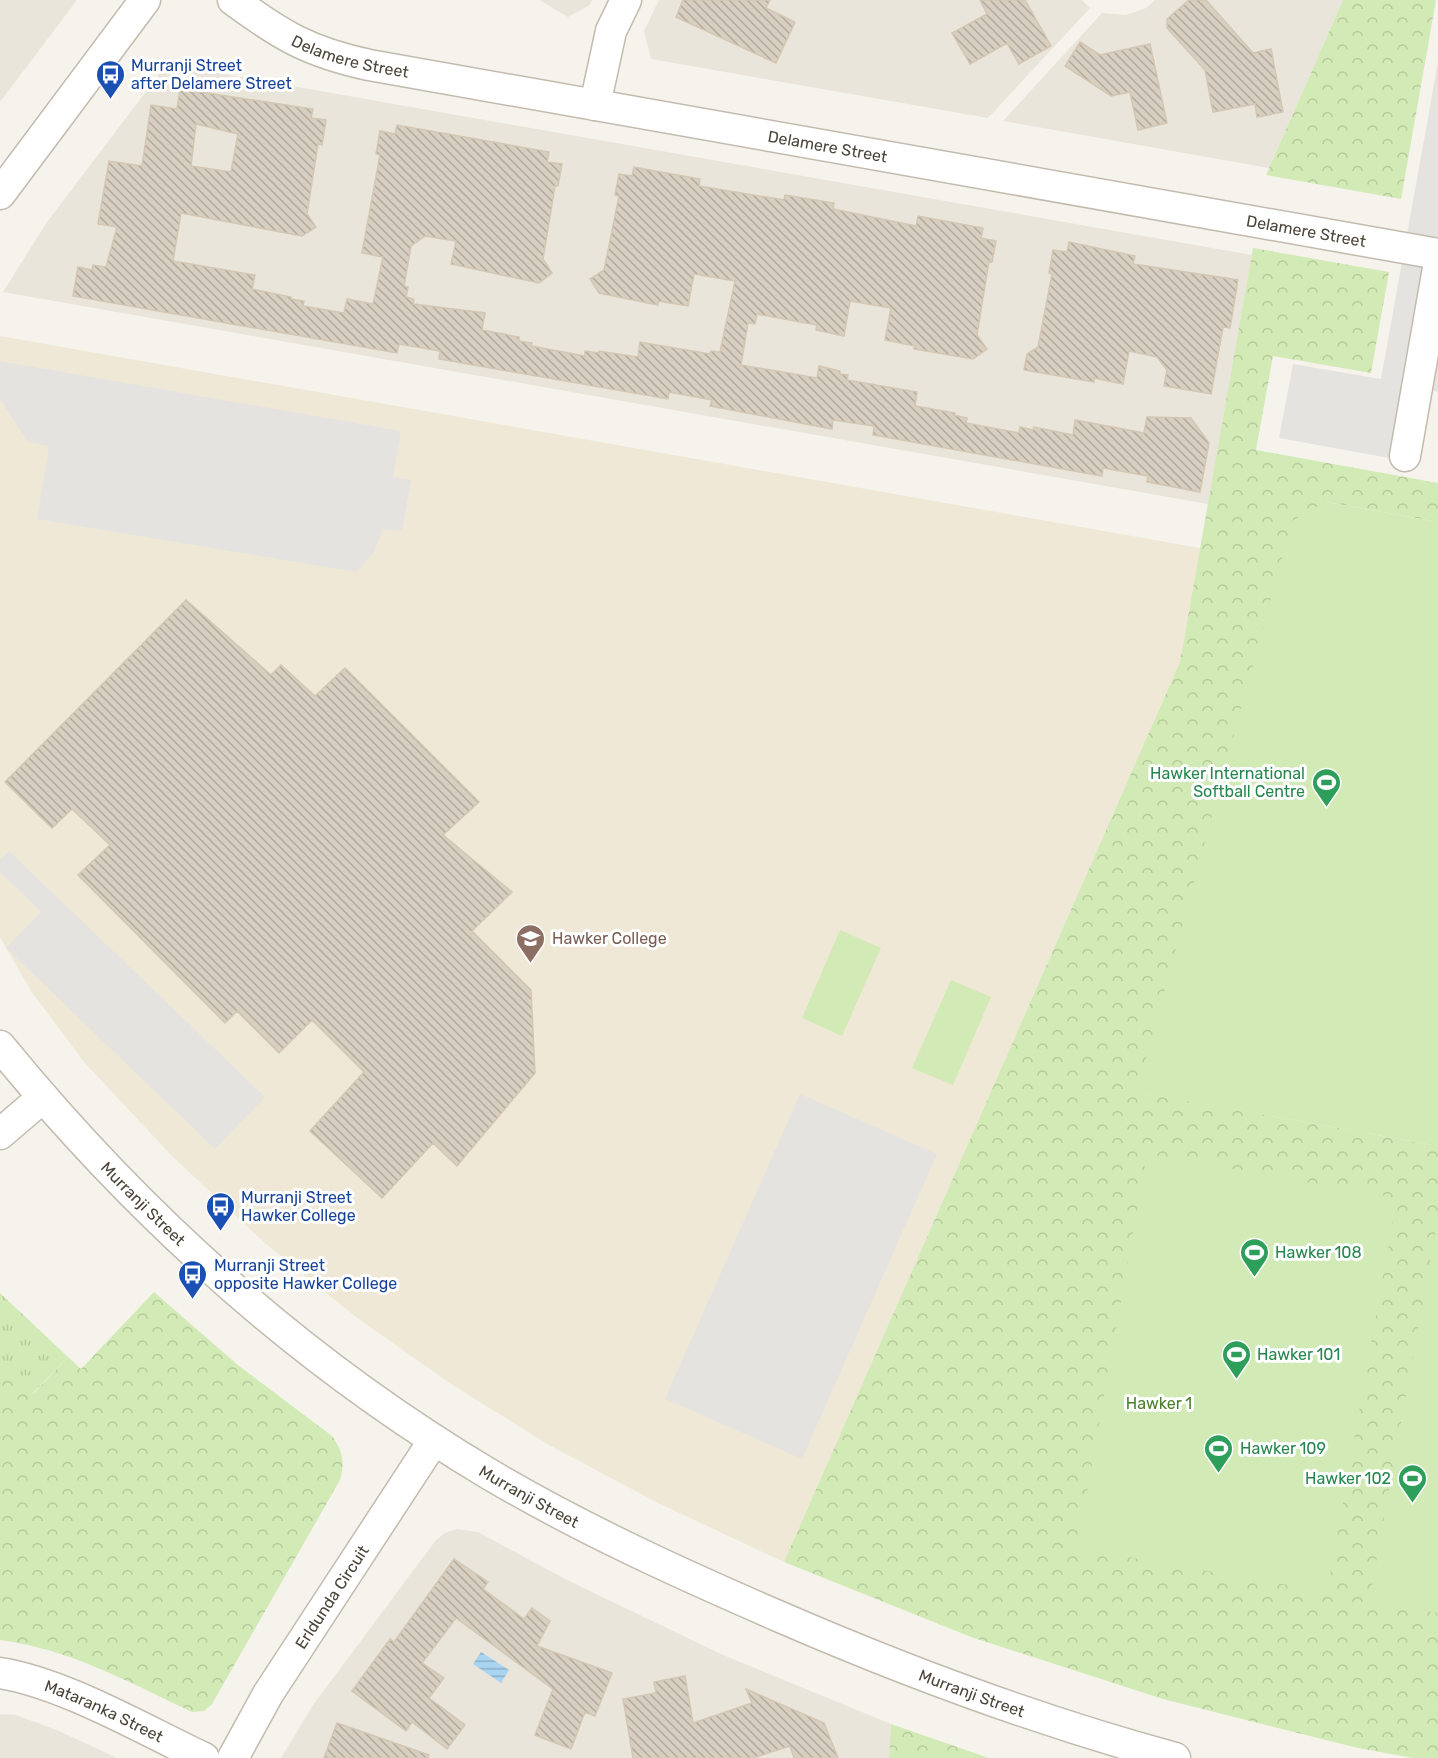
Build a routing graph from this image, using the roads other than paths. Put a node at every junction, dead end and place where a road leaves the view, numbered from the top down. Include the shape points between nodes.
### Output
1 (145, 0) edge
2 (233, 0) edge
3 (626, 0) edge
4 (595, 105) junction
5 (0, 194) edge
6 (1438, 254) edge
7 (1438, 268) edge
8 (1405, 456) dead end
9 (0, 1046) edge
10 (42, 1098) junction
11 (0, 1134) edge
12 (434, 1440) junction
13 (0, 1673) edge
14 (204, 1758) edge
15 (233, 1758) edge
16 (1174, 1758) edge

1 - 5 street
2 - 4 street, Delamere Street via 264,23 328,56
3 - 4 street via 611,31
4 - 6 street, Delamere Street
7 - 8 street
9 - 10 street, Murranji Street
10 - 11 street
10 - 12 street, Murranji Street via 201,1262 316,1357
12 - 15 street, Erldunda Circuit via 268,1694
12 - 16 street, Murranji Street via 592,1531 898,1668
13 - 14 street, Mataranka Street via 21,1676 63,1692

